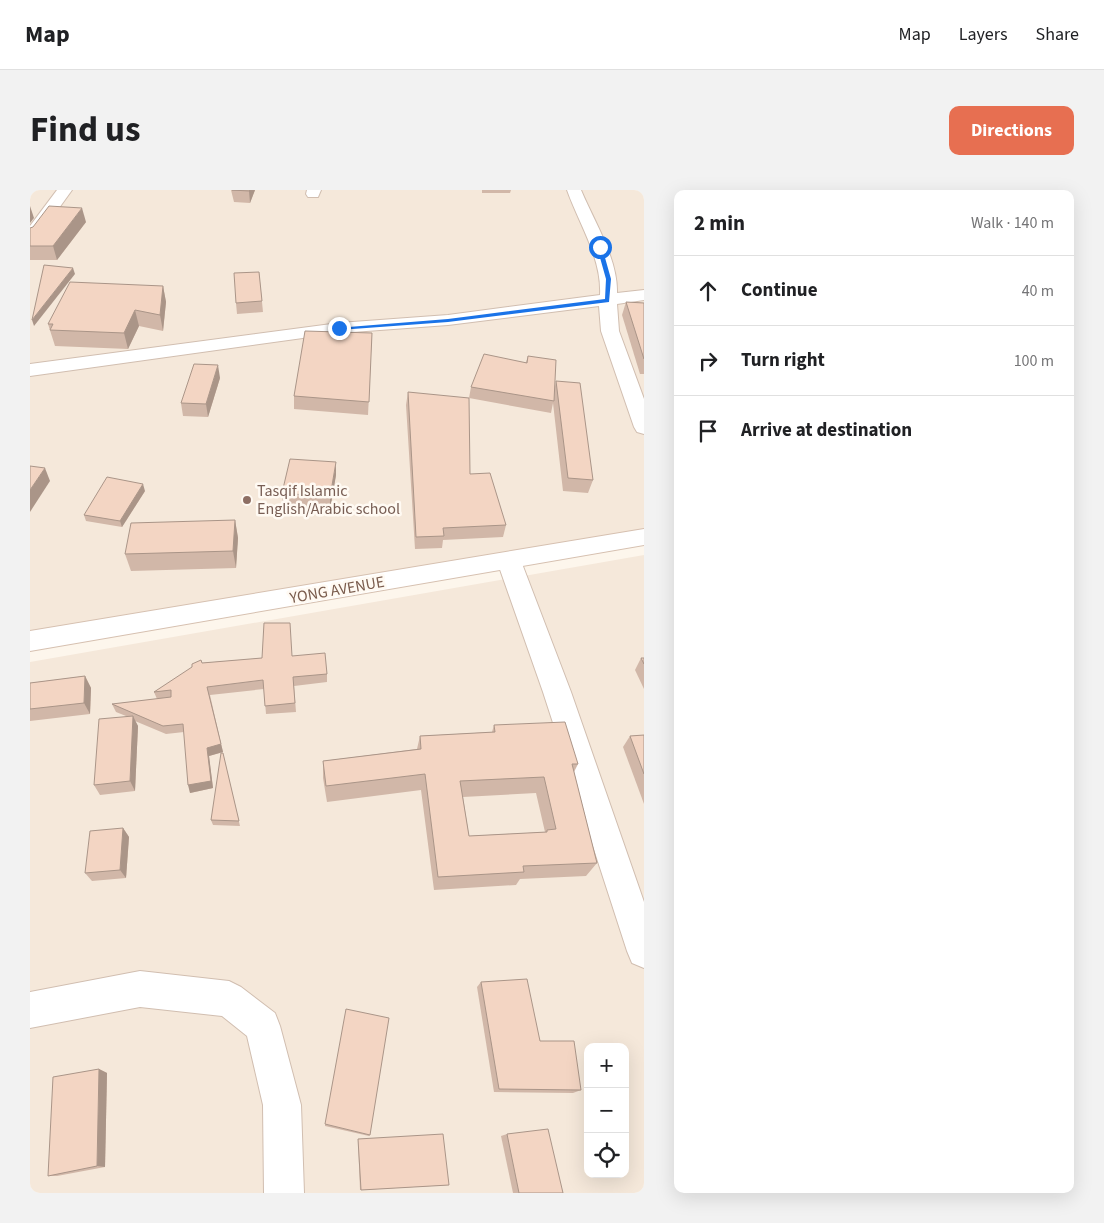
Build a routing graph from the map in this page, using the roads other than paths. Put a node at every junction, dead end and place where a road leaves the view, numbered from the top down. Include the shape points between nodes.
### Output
1 (65, 190) edge
2 (574, 190) edge
3 (30, 237) edge
4 (644, 294) edge
5 (608, 301) junction
6 (30, 370) edge
7 (644, 427) edge
8 (644, 537) edge
9 (508, 561) junction
10 (30, 641) edge
11 (644, 951) edge
12 (30, 1010) edge
13 (284, 1193) edge

1 - 3 street
2 - 5 street via 600,247 609,279
4 - 5 street
5 - 6 street via 448,320 339,328
5 - 7 street via 610,331
8 - 9 street, YONG AVENUE
9 - 10 street, YONG AVENUE
9 - 11 street via 557,692
12 - 13 street via 140,989 229,999 262,1026 282,1104

